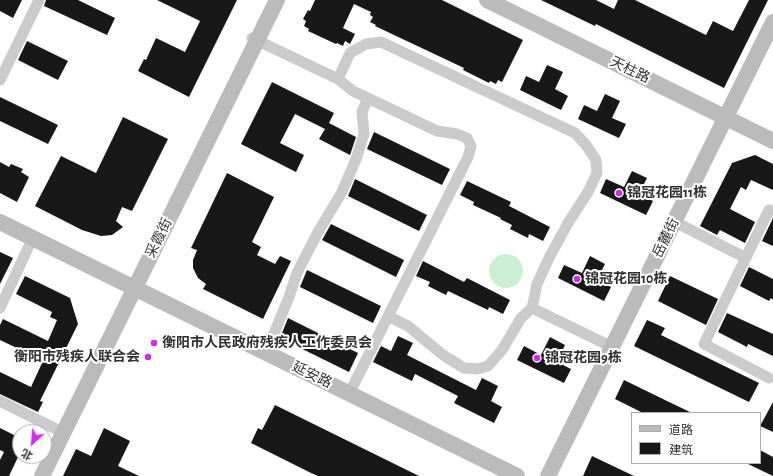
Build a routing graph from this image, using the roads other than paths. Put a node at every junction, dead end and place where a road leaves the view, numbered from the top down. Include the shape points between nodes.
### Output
1 (39, 0) edge
2 (269, 0) edge
3 (277, 0) edge
4 (487, 0) edge
5 (773, 22) edge
6 (773, 35) edge
7 (254, 39) junction
8 (338, 79) junction
9 (0, 80) edge
10 (368, 98) junction
11 (728, 119) junction
12 (773, 141) edge
13 (769, 210) dead end
14 (0, 222) edge
15 (679, 224) junction
16 (0, 232) edge
17 (29, 246) junction
18 (746, 258) junction
19 (129, 290) junction
20 (0, 308) edge
21 (532, 308) junction
22 (388, 316) junction
23 (612, 347) junction
24 (266, 353) junction
25 (769, 378) dead end
26 (349, 394) junction
27 (0, 402) edge
28 (52, 428) edge
29 (56, 429) junction
30 (52, 437) edge
31 (39, 464) edge
32 (33, 476) edge
33 (42, 476) edge
34 (496, 476) edge
35 (517, 476) edge
36 (548, 476) edge
37 (555, 476) edge

1 - 9 street
2 - 7 main road, 采霞街
3 - 7 main road, 采霞街
4 - 11 main road, 天柱路
5 - 11 main road, 岳麓街
6 - 11 main road, 岳麓街
7 - 8 street
7 - 19 main road, 采霞街
8 - 10 street
8 - 21 street via 350,53 366,44 381,42 575,133 586,145 596,160 597,173 549,258 537,284
10 - 22 street via 437,131 467,138 471,146 468,157
10 - 24 street via 362,112 364,134 356,159 342,192 297,273
11 - 12 main road, 天柱路
11 - 15 main road, 岳麓街
11 - 23 main road, 岳麓街
13 - 18 street
14 - 19 main road, 延安路
15 - 18 street
15 - 37 main road, 岳麓街
16 - 17 main road, 延安路
17 - 19 main road, 延安路
17 - 20 street
18 - 25 street via 704,344
19 - 24 main road, 延安路
19 - 29 main road, 采霞街
19 - 33 main road, 采霞街
19 - 34 main road, 延安路
21 - 22 street via 521,318 502,350 488,366 477,369 464,368 443,355 408,326
21 - 23 street
22 - 26 street
23 - 36 main road, 岳麓街
24 - 26 main road, 延安路
26 - 35 main road, 延安路
27 - 29 street
28 - 29 street
29 - 30 main road, 采霞街
31 - 32 main road, 采霞街

